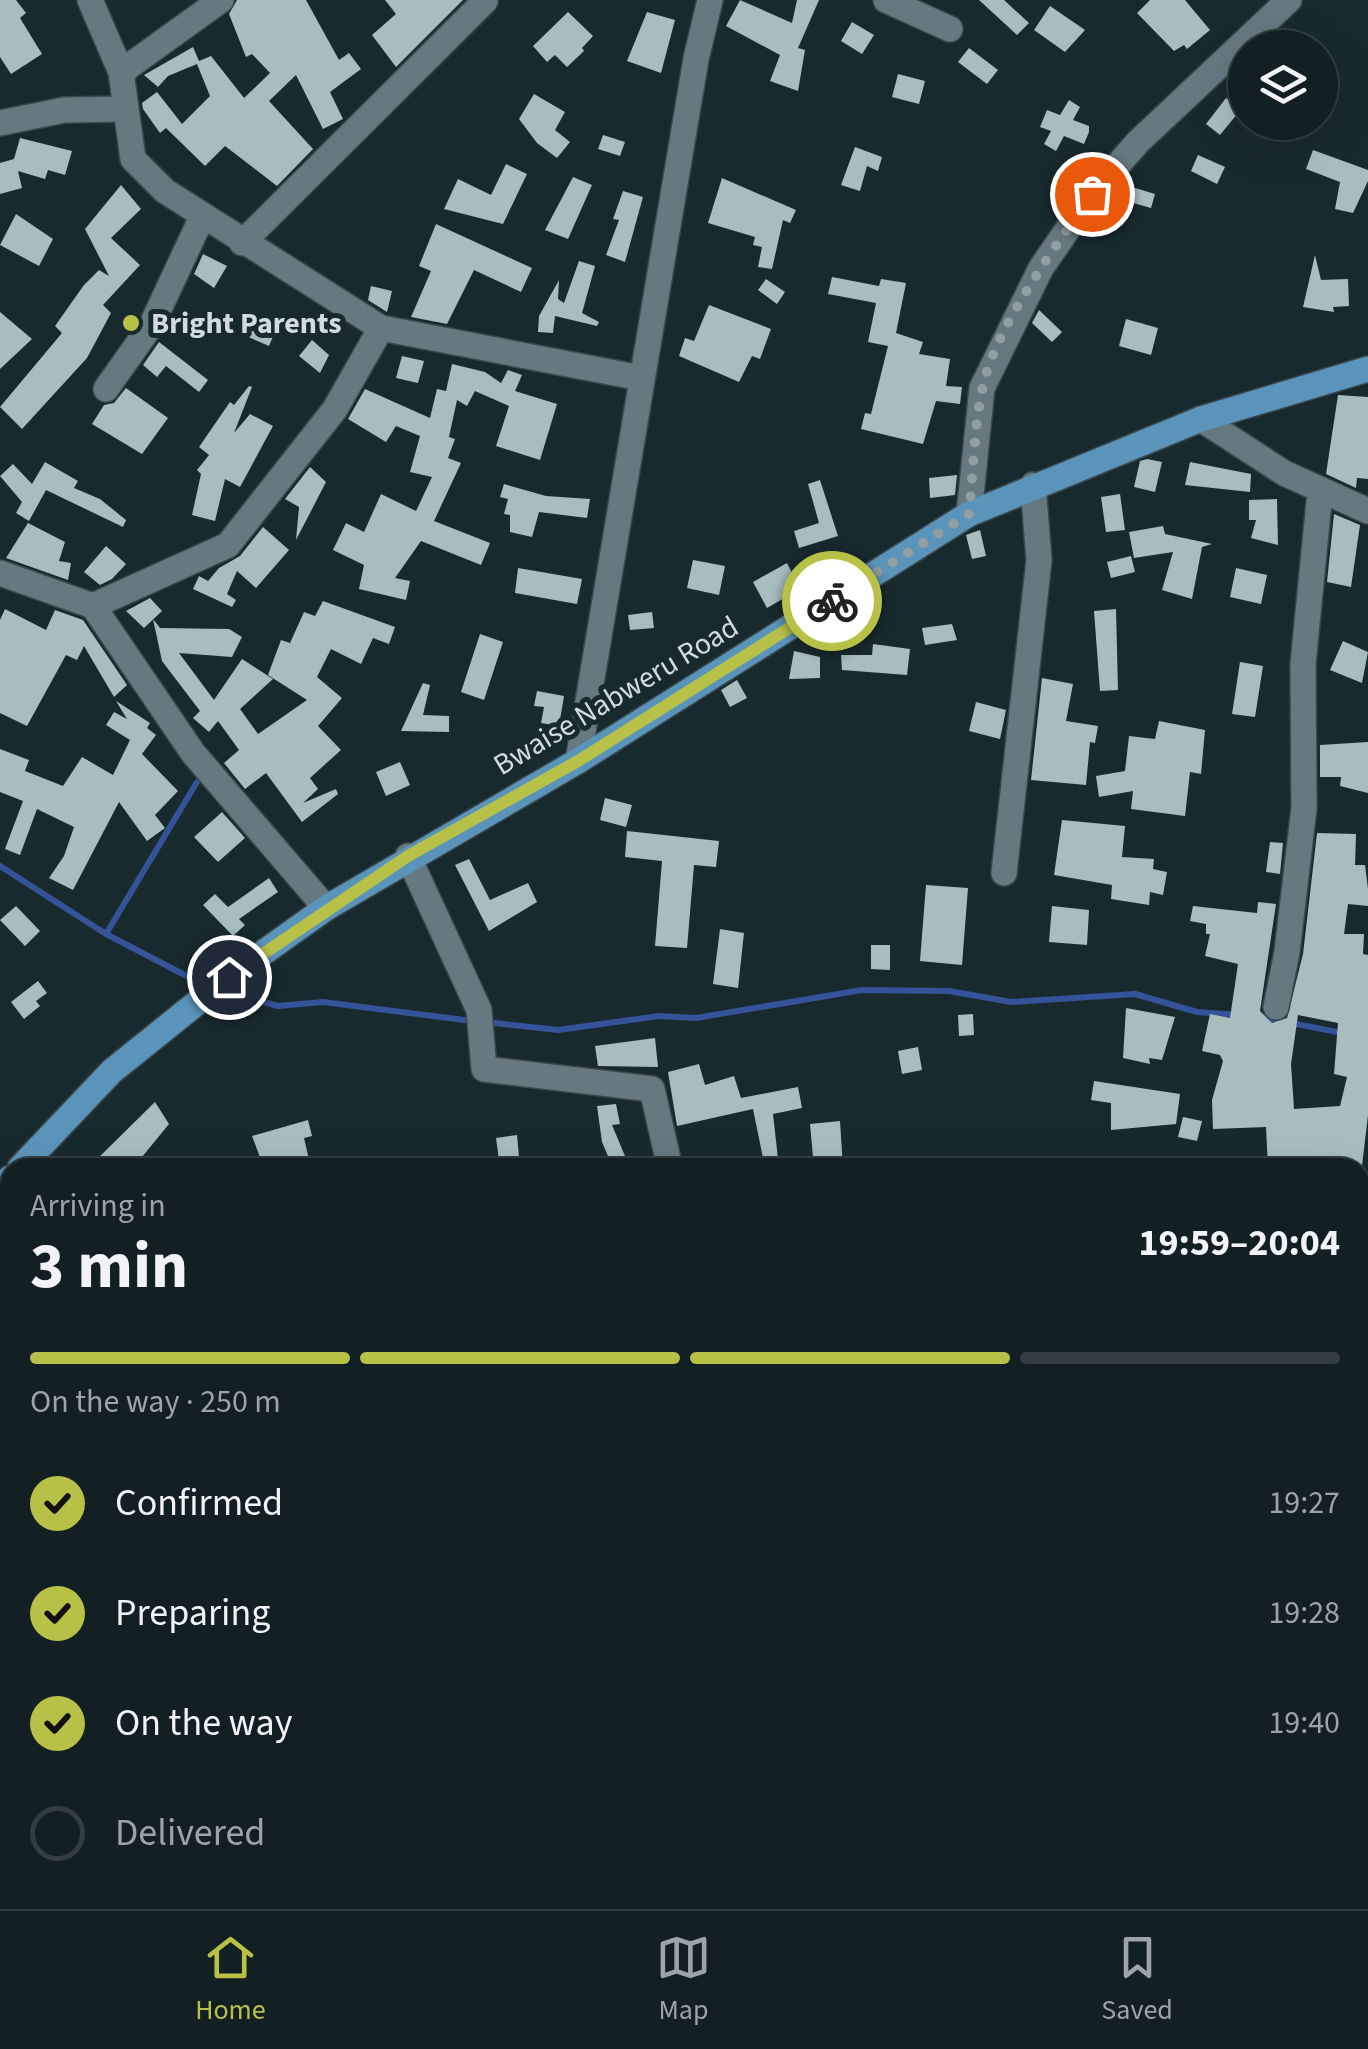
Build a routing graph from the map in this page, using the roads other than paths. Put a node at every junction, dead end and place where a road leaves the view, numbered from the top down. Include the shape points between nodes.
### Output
1 (90, 0) edge
2 (221, 0) edge
3 (710, 0) edge
4 (886, 0) edge
5 (1289, 0) edge
6 (484, 2) edge
7 (950, 29) dead end
8 (121, 72) junction
9 (126, 109) junction
10 (2, 127) edge
11 (202, 216) junction
12 (242, 244) junction
13 (381, 328) junction
14 (1368, 369) edge
15 (641, 378) junction
16 (106, 389) dead end
17 (1201, 420) junction
18 (1033, 485) junction
19 (1320, 492) junction
20 (1368, 511) edge
21 (969, 514) junction
22 (0, 573) edge
23 (92, 606) junction
24 (578, 761) junction
25 (408, 856) junction
26 (1004, 873) dead end
27 (326, 908) junction
28 (1276, 1007) dead end
29 (29, 1158) edge
30 (668, 1158) edge

1 - 8 street
2 - 8 street
3 - 15 street
4 - 7 street
5 - 21 street via 1138,142 1041,268 982,388
6 - 12 street
8 - 9 street
9 - 10 street via 64,110
9 - 11 street via 133,159
11 - 12 street
11 - 16 street via 152,324
12 - 13 street
13 - 15 street
13 - 23 street via 335,409 228,545
14 - 17 main road, Bwaise Nabweru Road
15 - 24 street
17 - 18 main road, Bwaise Nabweru Road
17 - 19 street
18 - 21 main road, Bwaise Nabweru Road
18 - 26 street via 1038,560
19 - 20 street
19 - 28 street via 1303,664 1302,823
21 - 24 main road, Bwaise Nabweru Road
22 - 23 street
23 - 27 street via 192,754
24 - 25 main road, Bwaise Nabweru Road
25 - 27 main road, Bwaise Nabweru Road
25 - 30 street via 481,1021 484,1069 652,1089
27 - 29 main road, Bwaise Nabweru Road via 112,1071

